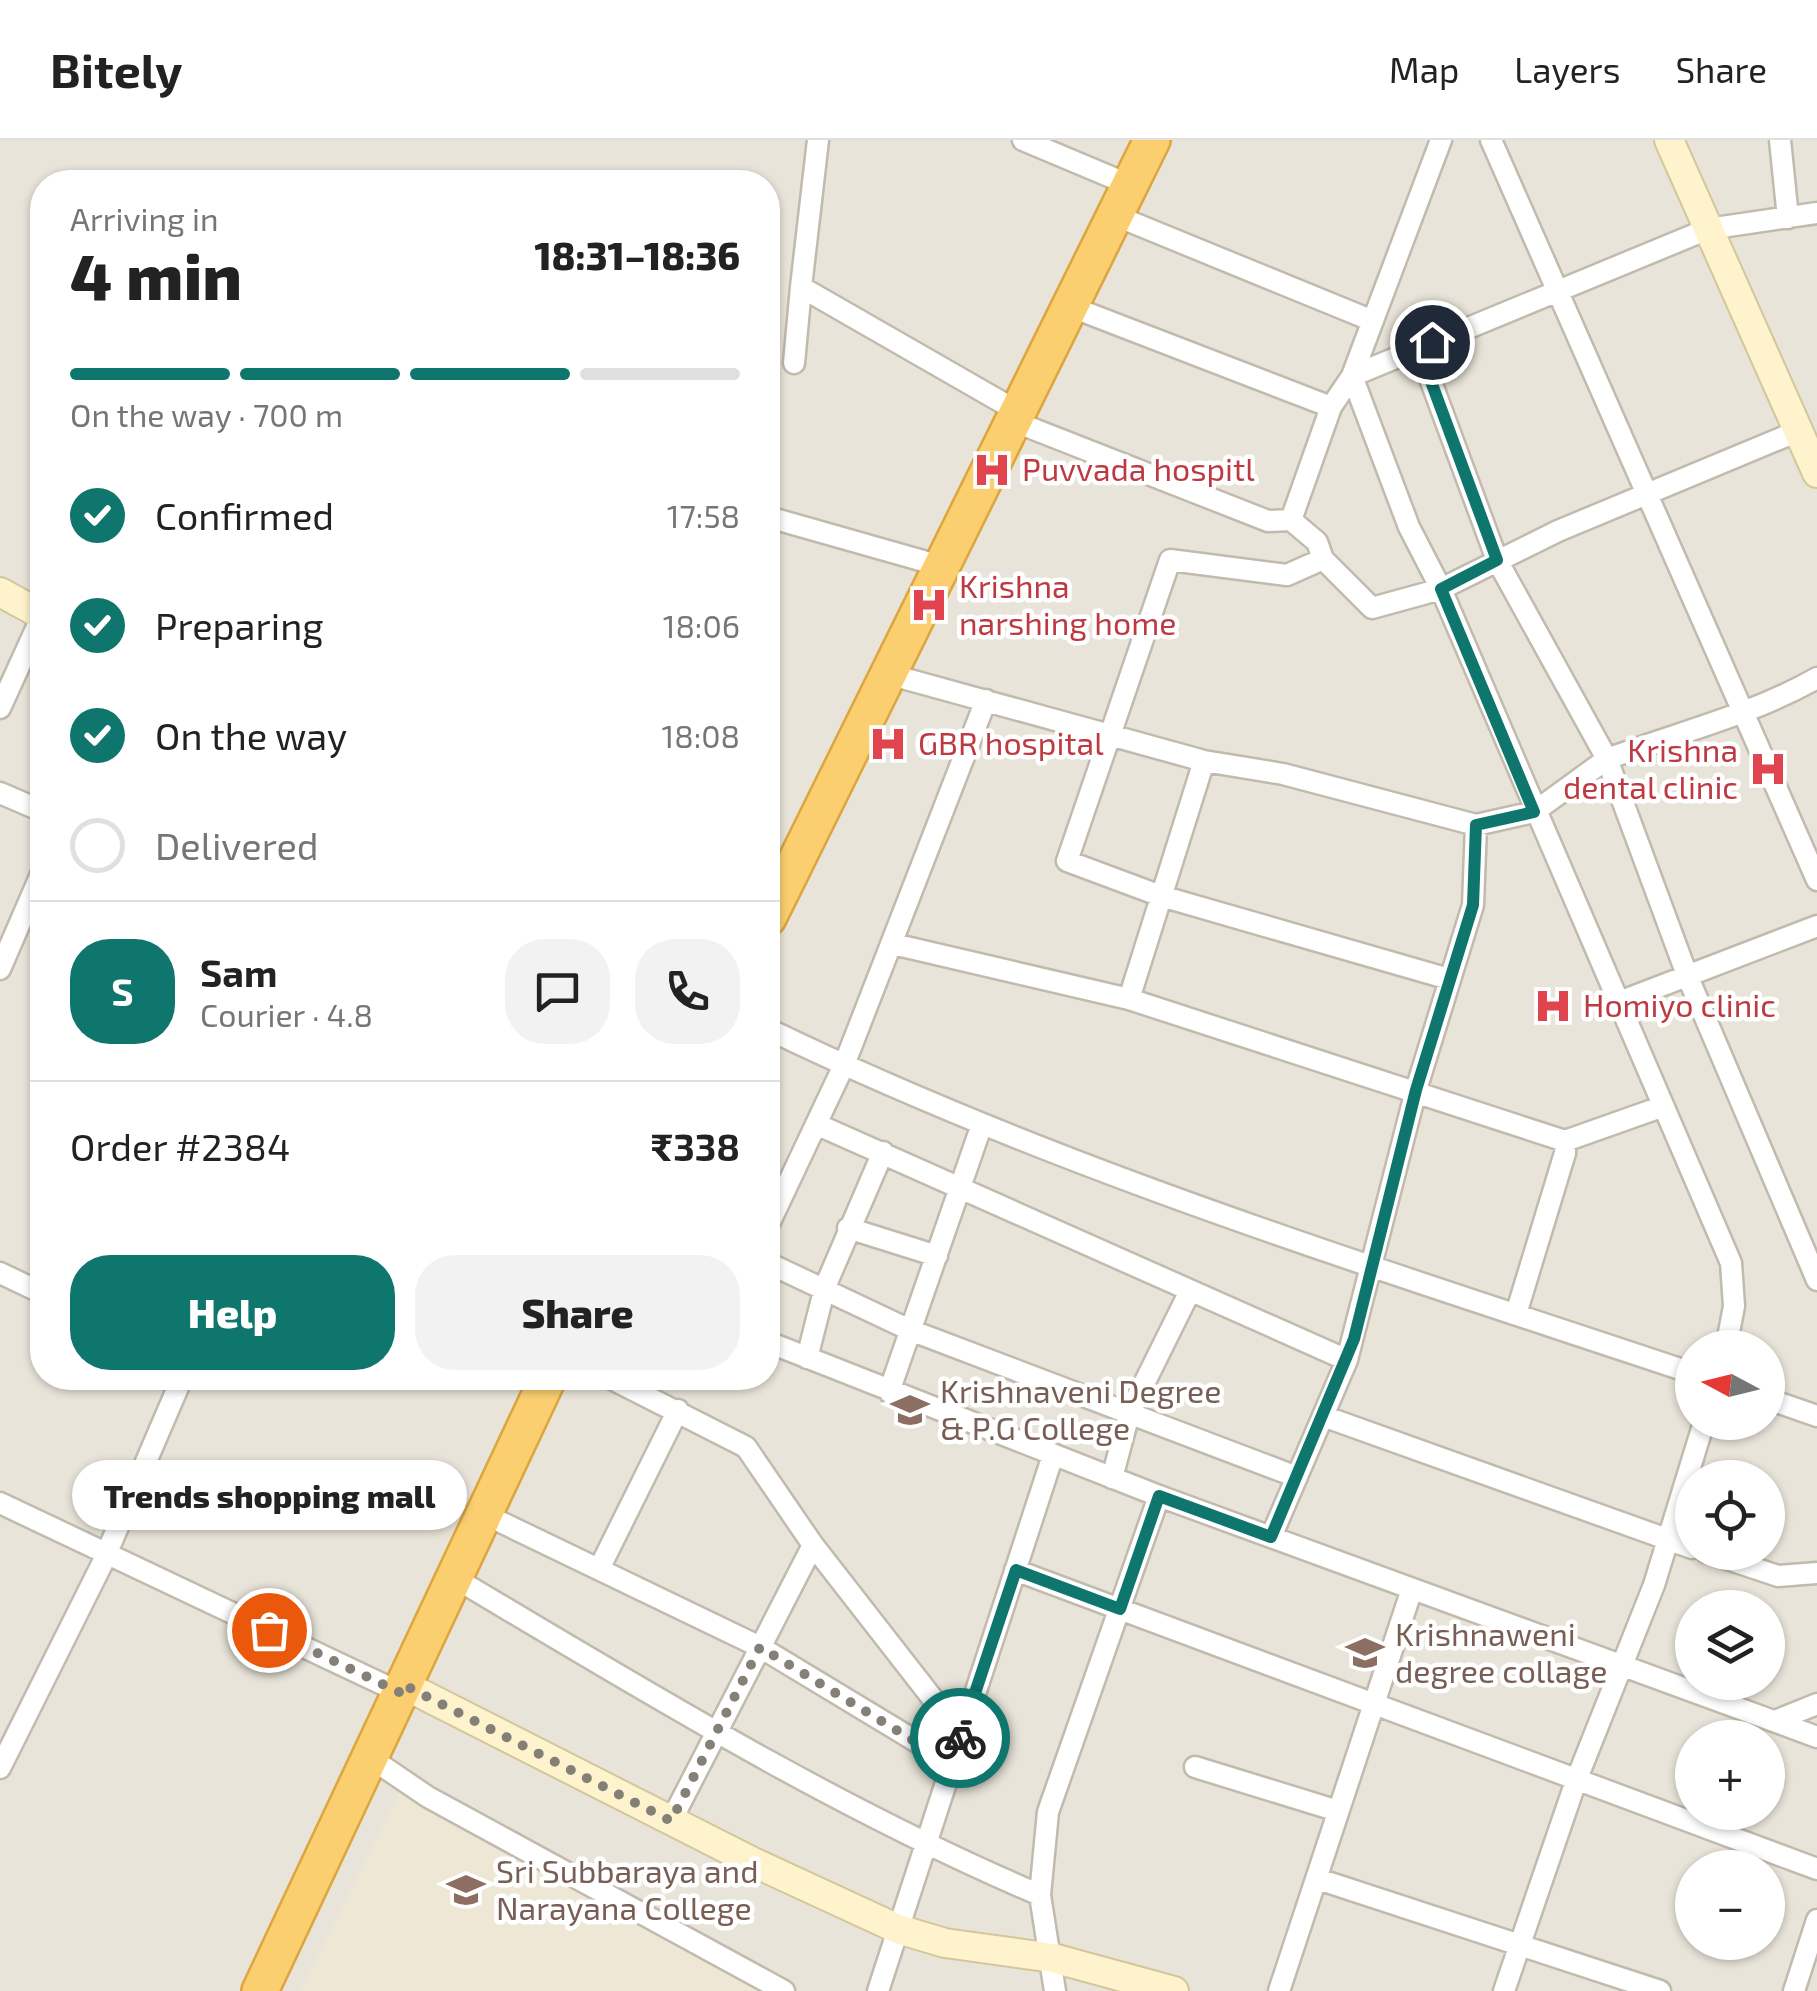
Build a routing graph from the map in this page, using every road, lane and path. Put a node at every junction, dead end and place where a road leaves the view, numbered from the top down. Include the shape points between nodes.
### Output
1 (818, 140) edge
2 (1023, 140) edge
3 (1152, 140) edge
4 (1441, 140) edge
5 (1491, 140) edge
6 (1669, 140) edge
7 (1780, 140) edge
8 (1122, 200) junction
9 (1817, 214) edge
10 (1788, 218) junction
11 (1708, 229) junction
12 (801, 287) junction
13 (1557, 290) junction
14 (1069, 306) junction
15 (1373, 321) junction
16 (1419, 349) junction
17 (794, 364) dead end
18 (1352, 376) junction
19 (1330, 406) junction
20 (1015, 416) junction
21 (1798, 431) junction
22 (1817, 474) edge
23 (1649, 494) junction
24 (780, 520) edge
25 (1291, 520) junction
26 (1323, 559) junction
27 (1497, 560) junction
28 (941, 566) junction
29 (1441, 589) junction
30 (0, 592) edge
31 (30, 609) edge
32 (30, 642) edge
33 (887, 675) junction
34 (1817, 678) edge
35 (986, 700) junction
36 (0, 708) edge
37 (1742, 712) junction
38 (1112, 736) junction
39 (1607, 759) junction
40 (1204, 761) junction
41 (0, 793) edge
42 (30, 806) edge
43 (1534, 812) junction
44 (1476, 825) junction
45 (1817, 880) edge
46 (780, 889) edge
47 (1162, 896) junction
48 (30, 900) edge
49 (1817, 926) edge
50 (893, 944) junction
51 (0, 969) edge
52 (1687, 975) junction
53 (1449, 979) junction
54 (1129, 999) junction
55 (1619, 1002) junction
56 (780, 1035) edge
57 (844, 1066) junction
58 (1416, 1090) junction
59 (1661, 1107) junction
60 (816, 1124) junction
61 (982, 1127) junction
62 (1565, 1141) junction
63 (883, 1152) junction
64 (962, 1186) junction
65 (780, 1200) edge
66 (848, 1228) junction
67 (937, 1256) junction
68 (1374, 1267) junction
69 (780, 1268) edge
70 (0, 1273) edge
71 (1817, 1280) edge
72 (30, 1287) edge
73 (825, 1287) junction
74 (1190, 1291) junction
75 (1516, 1314) junction
76 (910, 1330) junction
77 (1729, 1330) edge
78 (780, 1347) edge
79 (807, 1358) junction
80 (1347, 1360) junction
81 (1675, 1367) edge
82 (177, 1390) edge
83 (542, 1390) edge
84 (636, 1390) edge
85 (889, 1392) junction
86 (1785, 1405) edge
87 (678, 1410) junction
88 (1129, 1414) junction
89 (1323, 1416) junction
90 (1817, 1416) edge
91 (1698, 1440) edge
92 (1053, 1455) junction
93 (1297, 1477) junction
94 (1112, 1478) junction
95 (1159, 1496) junction
96 (0, 1503) edge
97 (482, 1513) junction
98 (1271, 1537) junction
99 (1667, 1540) junction
100 (1675, 1543) edge
101 (813, 1545) junction
102 (106, 1554) junction
103 (599, 1569) junction
104 (1016, 1570) junction
105 (1760, 1570) edge
106 (1817, 1573) edge
107 (454, 1577) junction
108 (1412, 1589) junction
109 (1120, 1609) junction
110 (760, 1647) junction
111 (1624, 1667) junction
112 (400, 1688) junction
113 (1817, 1704) edge
114 (1374, 1706) junction
115 (1770, 1720) edge
116 (1780, 1720) edge
117 (1785, 1725) edge
118 (716, 1733) junction
119 (961, 1734) junction
120 (1817, 1736) edge
121 (368, 1757) junction
122 (952, 1764) junction
123 (1194, 1767) dead end
124 (0, 1768) edge
125 (1576, 1781) junction
126 (1338, 1811) junction
127 (671, 1821) junction
128 (925, 1846) junction
129 (1817, 1869) edge
130 (1318, 1879) junction
131 (1040, 1895) junction
132 (1817, 1920) edge
133 (898, 1929) junction
134 (1517, 1944) junction
135 (1053, 1958) junction
136 (1649, 1989) edge
137 (260, 1991) edge
138 (784, 1991) edge
139 (878, 1991) edge
140 (1055, 1991) edge
141 (1174, 1991) edge
142 (1279, 1991) edge
143 (1504, 1991) edge
144 (1794, 1991) edge

1 - 12 street
2 - 8 street
3 - 8 highway
4 - 15 street
5 - 13 street
6 - 11 street
7 - 10 street
8 - 14 highway
8 - 15 street
9 - 10 street
10 - 11 street
11 - 13 street
11 - 21 street
12 - 17 street
12 - 20 street
13 - 16 street
13 - 23 street
14 - 19 street
14 - 20 highway
15 - 18 street
16 - 18 street
16 - 27 street
18 - 19 street
18 - 29 street via 1409,528
19 - 25 street
20 - 25 street via 1268,522
20 - 28 highway
21 - 22 street
21 - 23 street
23 - 27 street
23 - 37 street
24 - 28 street
25 - 26 street via 1317,542
26 - 29 street via 1372,608
26 - 38 street via 1287,574 1170,560
27 - 29 street
27 - 39 street
28 - 33 highway
29 - 43 street
30 - 31 street
32 - 36 street
33 - 35 street
33 - 46 highway
34 - 37 street
35 - 38 street
35 - 50 street
37 - 39 street
37 - 45 street
38 - 40 street
38 - 47 street via 1067,861
39 - 43 street
39 - 52 street
40 - 44 street via 1282,774
40 - 47 street
41 - 42 street
43 - 44 street
43 - 55 street
44 - 53 street via 1473,905
47 - 53 street
47 - 54 street
48 - 51 street
49 - 52 street
50 - 54 street
50 - 57 street
52 - 55 street
52 - 71 street
53 - 58 street
54 - 58 street
55 - 59 street
56 - 57 street
57 - 60 street
57 - 61 street
58 - 62 street
58 - 68 street
59 - 62 street
59 - 77 street via 1730,1262
60 - 63 street
60 - 65 street
61 - 64 street
61 - 68 street
62 - 75 street
63 - 64 street
63 - 66 street
64 - 67 street
64 - 74 street
66 - 67 street
66 - 73 street
67 - 76 street
68 - 75 street
68 - 80 street
69 - 73 street
70 - 72 street
73 - 76 street
73 - 79 street
74 - 80 street
74 - 88 street
75 - 81 street
76 - 85 street
76 - 88 street
78 - 79 street
79 - 85 street
80 - 89 street
82 - 102 street
83 - 97 highway
84 - 87 street
85 - 92 street
86 - 90 street
87 - 101 street via 746,1447
87 - 103 street
88 - 93 street
88 - 94 street
89 - 93 street
89 - 99 street
91 - 99 street
92 - 94 street
92 - 104 street
93 - 98 street
94 - 95 street
95 - 98 street
95 - 109 street
96 - 102 street
97 - 103 street
97 - 107 highway
98 - 108 street
99 - 100 street
99 - 111 street
101 - 110 street
101 - 119 street
102 - 112 street
102 - 124 street
103 - 110 street
104 - 109 street
104 - 119 street
105 - 106 street via 1778,1576
107 - 112 highway
107 - 118 street
108 - 111 street
108 - 114 street
109 - 114 street
109 - 131 street via 1048,1812
110 - 118 street
110 - 122 street
111 - 115 street
111 - 125 street
112 - 121 highway
112 - 127 street
113 - 116 street
114 - 125 street
114 - 126 street
117 - 120 street
118 - 127 street
118 - 128 street
119 - 122 street
121 - 137 highway
121 - 138 street via 428,1797
122 - 128 street
123 - 126 street
125 - 129 street
125 - 134 street
126 - 130 street
127 - 133 street
128 - 131 street
128 - 133 street
130 - 134 street
130 - 142 street
131 - 135 street
132 - 144 street
133 - 135 street via 945,1943
133 - 139 street
134 - 136 street
134 - 143 street
135 - 140 street
135 - 141 street

